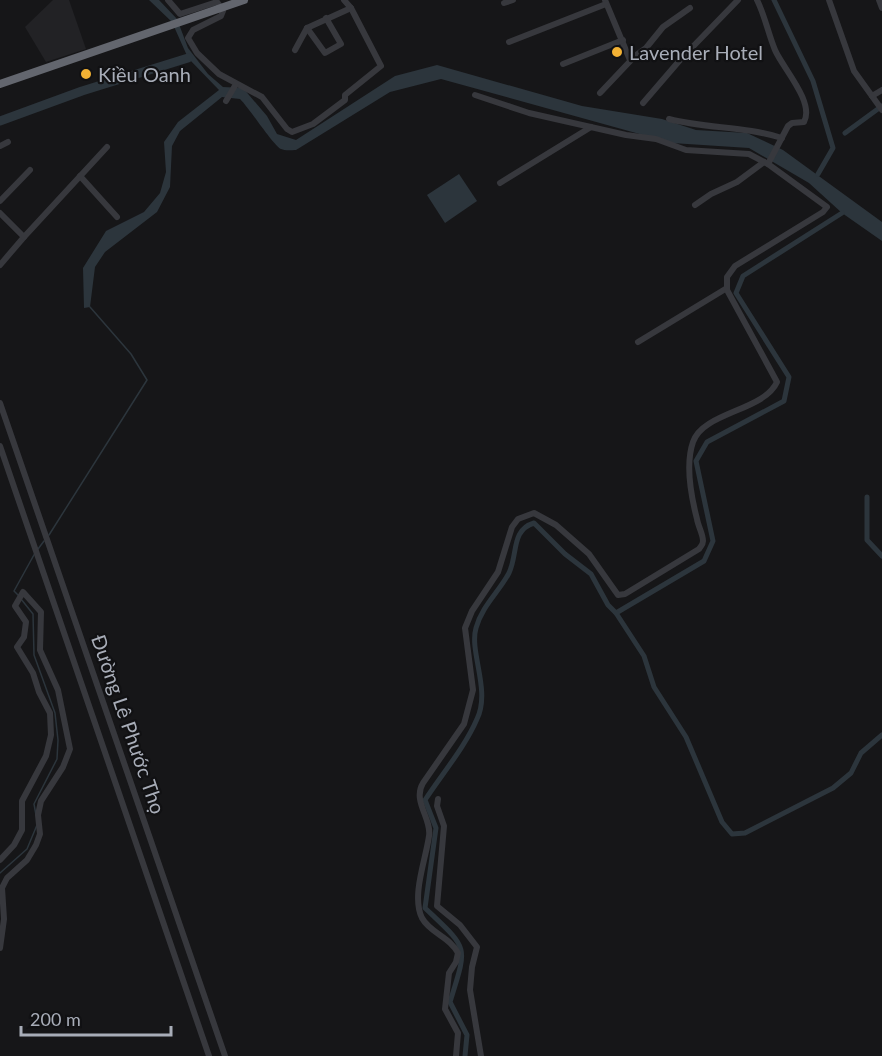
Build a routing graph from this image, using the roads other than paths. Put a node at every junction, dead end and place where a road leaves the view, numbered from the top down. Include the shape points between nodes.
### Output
1 (168, 0) edge
2 (243, 0) edge
3 (345, 0) edge
4 (513, 0) edge
5 (738, 0) edge
6 (757, 0) edge
7 (829, 0) edge
8 (879, 0) edge
9 (606, 2) edge
10 (504, 3) dead end
11 (222, 8) junction
12 (351, 8) junction
13 (690, 8) dead end
14 (882, 8) edge
15 (326, 18) junction
16 (307, 28) junction
17 (623, 40) junction
18 (509, 42) dead end
19 (295, 50) dead end
20 (630, 60) junction
21 (563, 64) dead end
22 (0, 84) edge
23 (235, 85) junction
24 (882, 90) edge
25 (600, 93) dead end
26 (475, 95) dead end
27 (873, 97) junction
28 (226, 101) dead end
29 (644, 103) dead end
30 (882, 110) edge
31 (669, 119) dead end
32 (591, 127) junction
33 (781, 140) junction
34 (8, 142) dead end
35 (0, 146) edge
36 (107, 147) dead end
37 (767, 162) junction
38 (30, 170) dead end
39 (80, 176) junction
40 (500, 183) dead end
41 (0, 201) edge
42 (695, 205) dead end
43 (0, 213) edge
44 (117, 217) dead end
45 (24, 237) junction
46 (0, 265) edge
47 (727, 288) junction
48 (638, 342) dead end
49 (0, 403) edge
50 (0, 446) edge
51 (74, 616) junction
52 (61, 621) junction
53 (438, 799) dead end
54 (0, 860) edge
55 (0, 948) edge
56 (210, 1012) junction
57 (195, 1017) junction
58 (209, 1056) edge
59 (225, 1056) edge
60 (456, 1056) edge
61 (481, 1056) edge

1 - 11 street via 180,14 218,2
2 - 11 highway
3 - 12 street
4 - 10 street
5 - 29 street
6 - 33 street via 775,51 793,78 806,110 805,121 790,124
7 - 27 street via 854,71
8 - 14 street
9 - 17 street
9 - 18 street
11 - 22 highway
11 - 23 street via 221,16 193,30 189,38 197,53
12 - 15 street
12 - 23 street via 381,66 345,95 346,100 313,124 290,131 262,97
13 - 20 street via 663,27
15 - 16 street
15 - 16 street via 341,44 325,53
16 - 19 street
17 - 20 street
17 - 21 street
20 - 25 street
23 - 28 street
24 - 27 street
26 - 32 street
27 - 30 street
31 - 33 street via 705,128 752,130
32 - 37 street via 657,139 690,150 749,154
32 - 40 street
33 - 37 street
34 - 35 street
36 - 39 street
37 - 42 street
37 - 47 street via 827,207 735,266 727,277
38 - 41 street
39 - 44 street
39 - 45 street
43 - 45 street
45 - 46 street
47 - 48 street
47 - 60 street via 777,382 773,389 695,436 689,464 702,546 618,595 588,554 556,525 534,513 518,519 512,527 498,572 465,628 473,690 464,724 419,792 430,834 421,871 419,912 425,923 458,953 448,973 445,999 445,1012 459,1033
49 - 51 street, Đường Lê Phước Thọ
50 - 52 street, Đường Lê Phước Thọ
51 - 52 street
51 - 56 street, Đường Lê Phước Thọ
52 - 57 street, Đường Lê Phước Thọ
53 - 61 street via 444,826 438,906 477,947 470,990
54 - 55 street via 22,830 22,801 46,756 51,735 50,713 17,647 26,627 25,618 15,607 24,592 41,612 40,650 58,690 70,749 41,801 36,845 2,888 4,919
56 - 57 street
56 - 59 street, Đường Lê Phước Thọ
57 - 58 street, Đường Lê Phước Thọ

